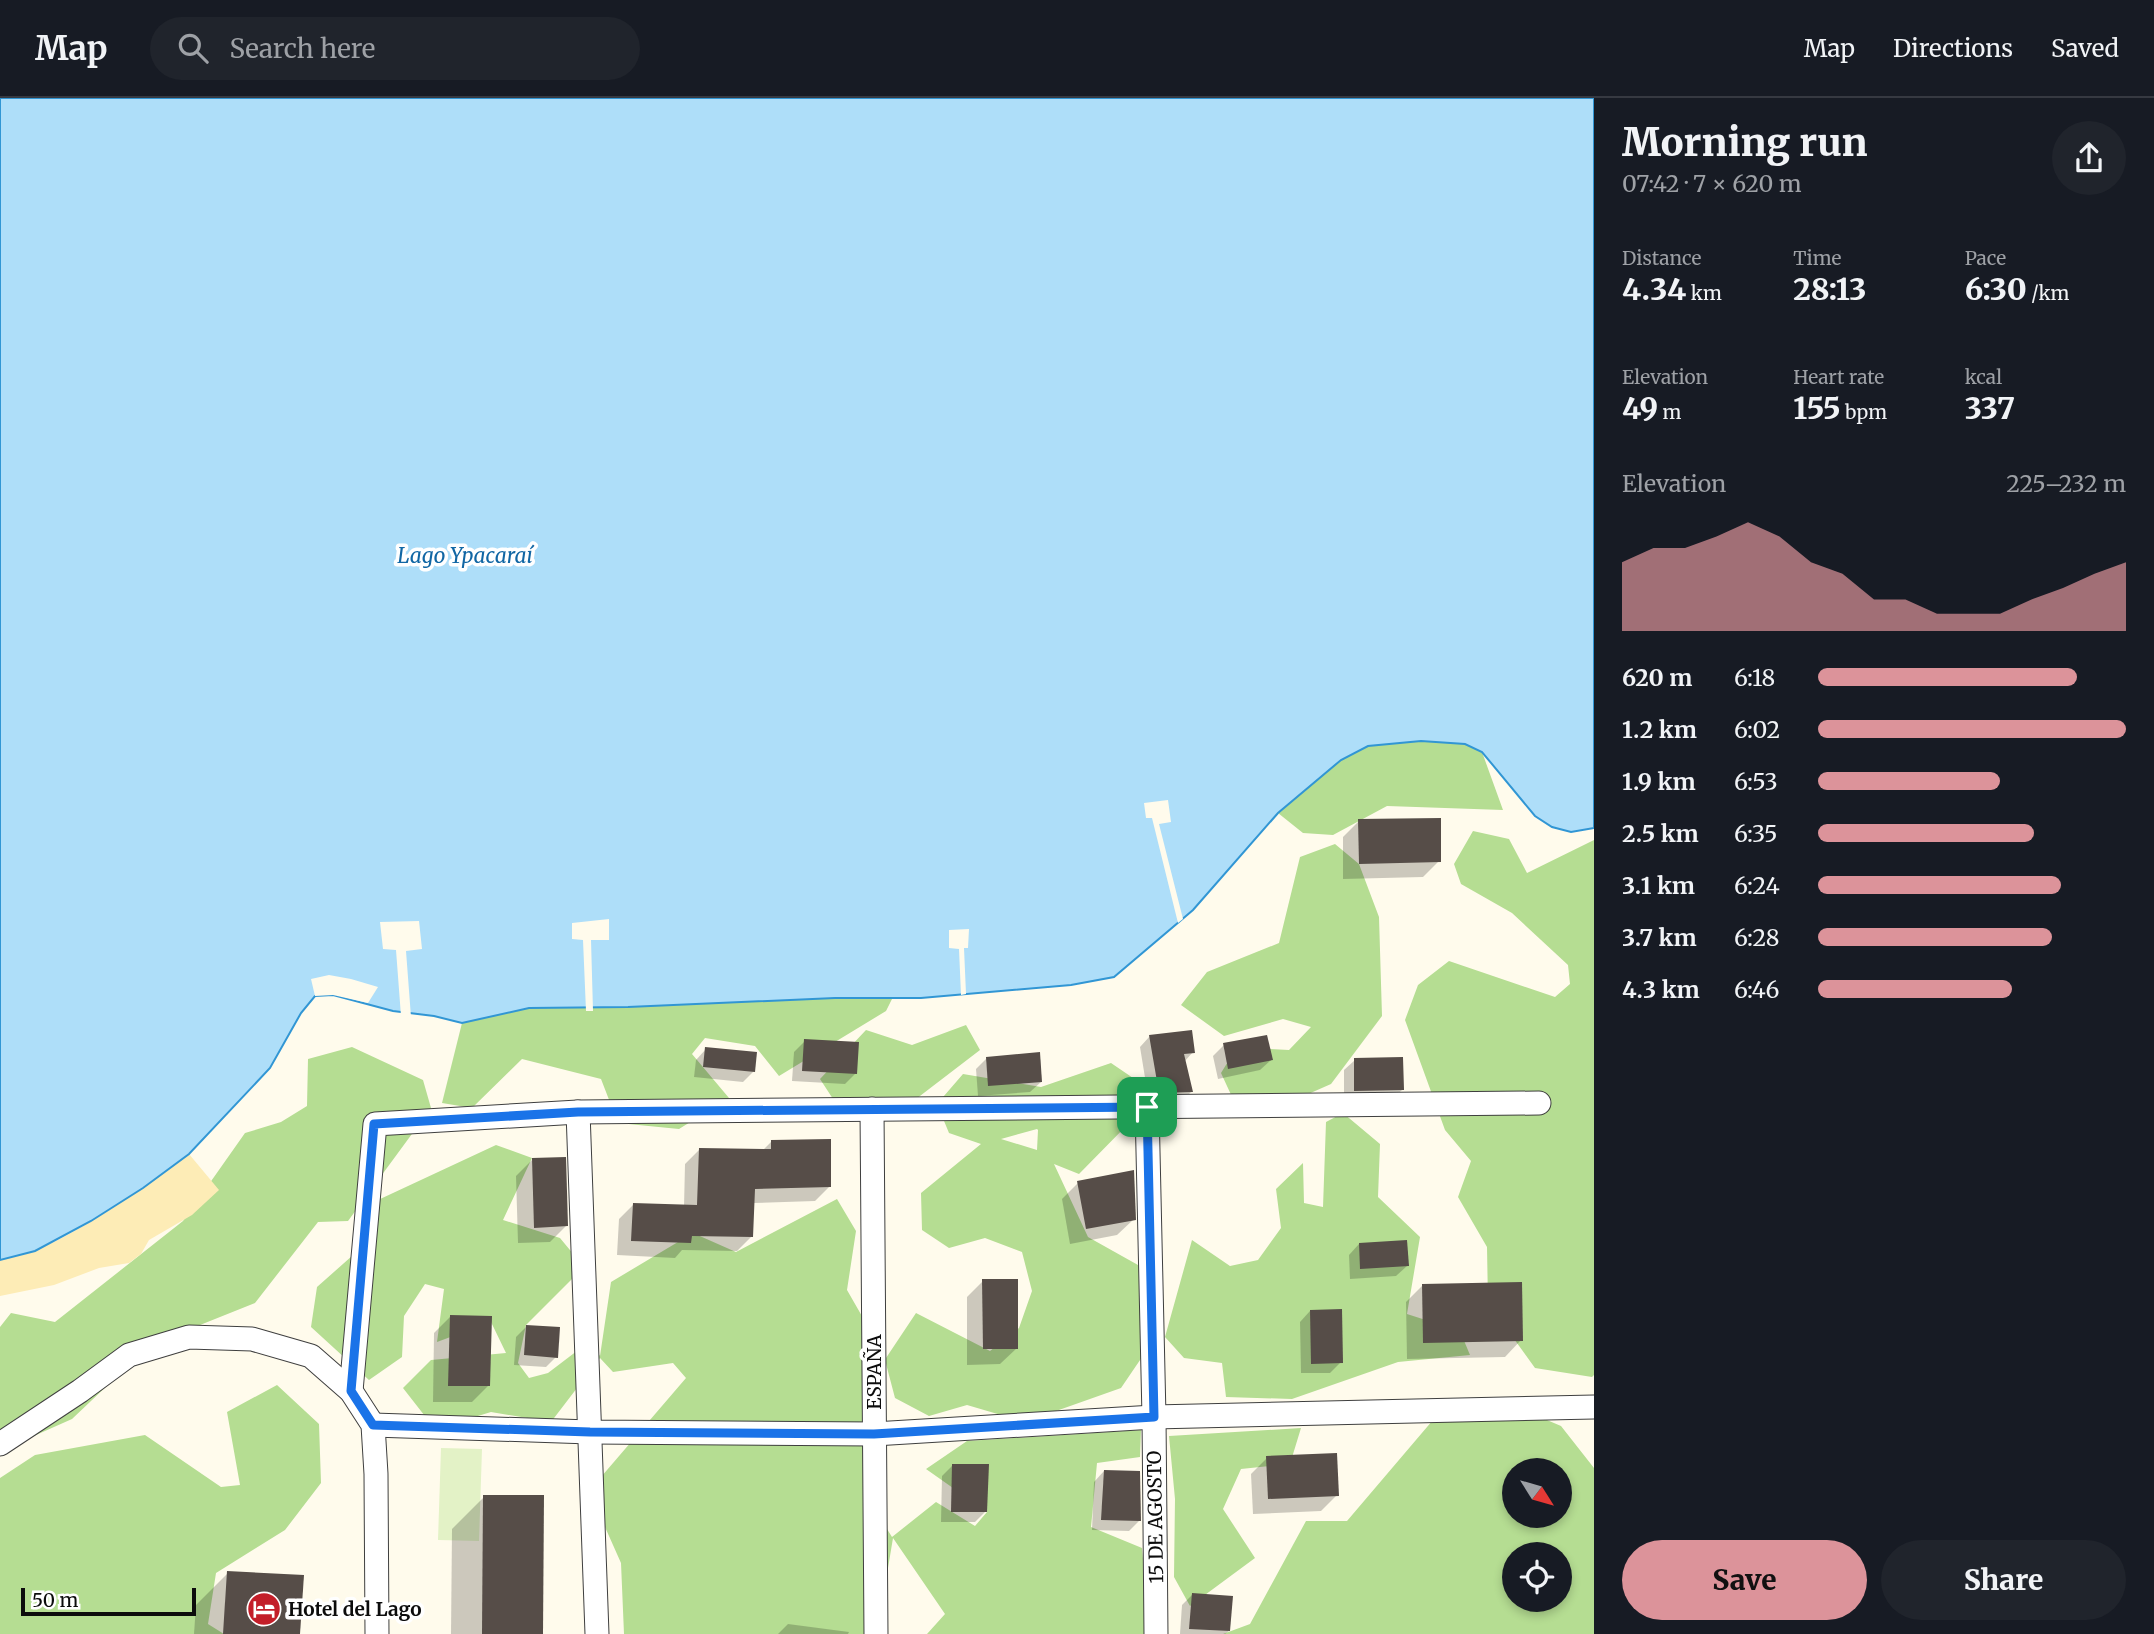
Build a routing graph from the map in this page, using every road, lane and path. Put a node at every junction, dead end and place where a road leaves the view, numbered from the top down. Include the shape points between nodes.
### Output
1 (1539, 1103) dead end
2 (1147, 1107) junction
3 (872, 1109) junction
4 (578, 1112) junction
5 (351, 1391) junction
6 (1594, 1407) edge
7 (1154, 1417) junction
8 (373, 1425) junction
9 (590, 1432) junction
10 (874, 1434) junction
11 (0, 1444) edge
12 (377, 1634) edge
13 (597, 1634) edge
14 (876, 1634) edge
15 (1156, 1634) edge

1 - 2 street
2 - 3 street
2 - 7 street, 15 DE AGOSTO
3 - 4 street
3 - 10 street, ESPAÑA
4 - 5 street via 374,1124
4 - 9 street
5 - 8 street
5 - 11 street via 311,1356 252,1339 189,1337 129,1355
6 - 7 street
7 - 10 street
7 - 15 street, 15 DE AGOSTO
8 - 9 street
8 - 12 street
9 - 10 street
9 - 13 street
10 - 14 street, ESPAÑA

